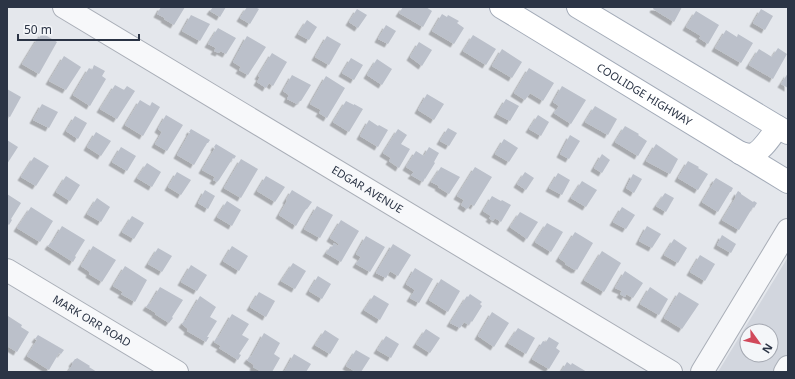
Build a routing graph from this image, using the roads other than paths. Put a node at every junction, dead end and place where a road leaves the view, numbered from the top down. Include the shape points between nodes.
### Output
1 (64, 7) edge
2 (502, 7) edge
3 (578, 7) edge
4 (783, 130) edge
5 (740, 153) junction
6 (788, 182) edge
7 (788, 230) edge
8 (7, 270) edge
9 (788, 367) edge
10 (177, 372) edge
11 (671, 372) edge
12 (702, 372) edge
13 (785, 372) edge

1 - 11 street, EDGAR AVENUE
2 - 5 main road, COOLIDGE HIGHWAY
3 - 4 main road
4 - 5 main road via 751,155
5 - 6 main road, COOLIDGE HIGHWAY
7 - 12 street
8 - 10 street, MARK ORR ROAD
9 - 13 street

